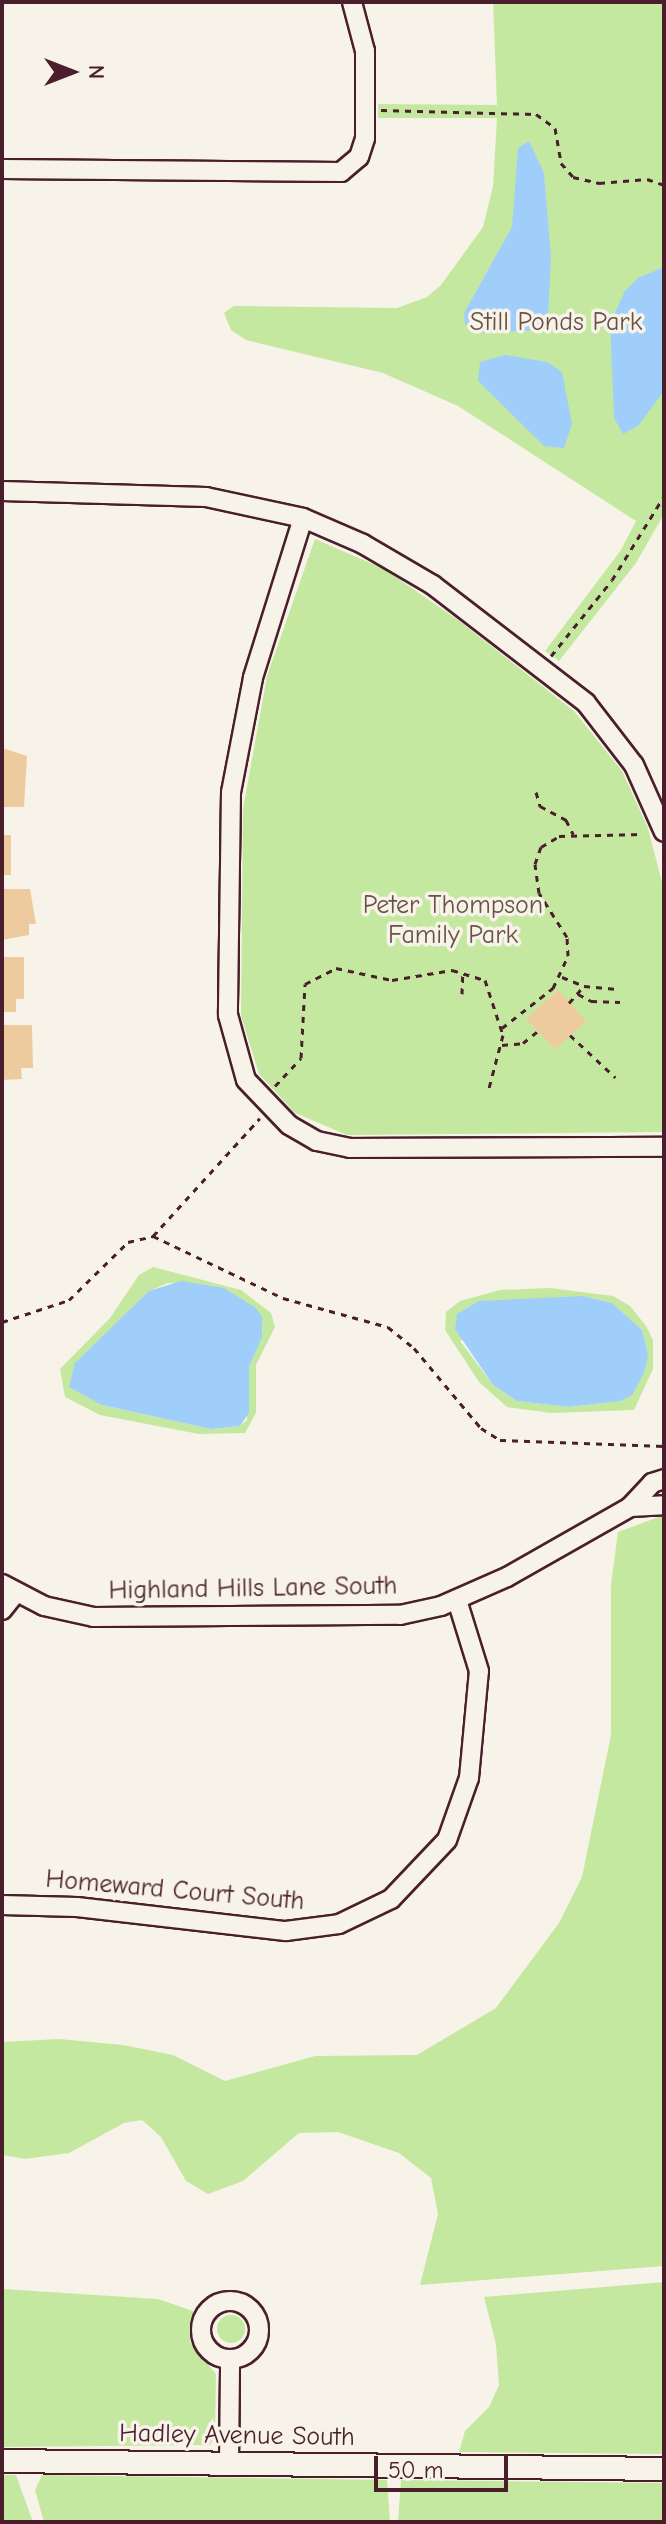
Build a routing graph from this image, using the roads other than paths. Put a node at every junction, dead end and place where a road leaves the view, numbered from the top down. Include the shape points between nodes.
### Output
1 (352, 2) edge
2 (2, 169) edge
3 (2, 491) edge
4 (303, 518) junction
5 (664, 832) edge
6 (664, 1147) edge
7 (664, 1479) edge
8 (664, 1505) edge
9 (630, 1507) junction
10 (9, 1588) edge
11 (457, 1600) junction
12 (2, 1610) edge
13 (2, 1905) edge
14 (230, 2360) dead end
15 (2, 2461) edge
16 (229, 2464) junction
17 (664, 2469) edge

1 - 2 street via 365,51 366,133 359,157 341,172
3 - 4 street via 193,495
4 - 5 street via 415,573 586,703 620,743
4 - 6 street via 253,678 231,792 228,1015 242,1072 289,1125 317,1141 350,1148
7 - 9 street, Highland Hills Lane South via 652,1483
8 - 9 street, Highland Hills Lane South
9 - 11 street, Highland Hills Lane South
10 - 11 street, Highland Hills Lane South via 59,1611 107,1618 373,1617 421,1612
10 - 12 street
11 - 13 street, Homeward Court South via 479,1671 469,1778 447,1840 391,1899 339,1924 286,1931 77,1907
14 - 16 street
15 - 16 street, Hadley Avenue South
16 - 17 street, Hadley Avenue South

